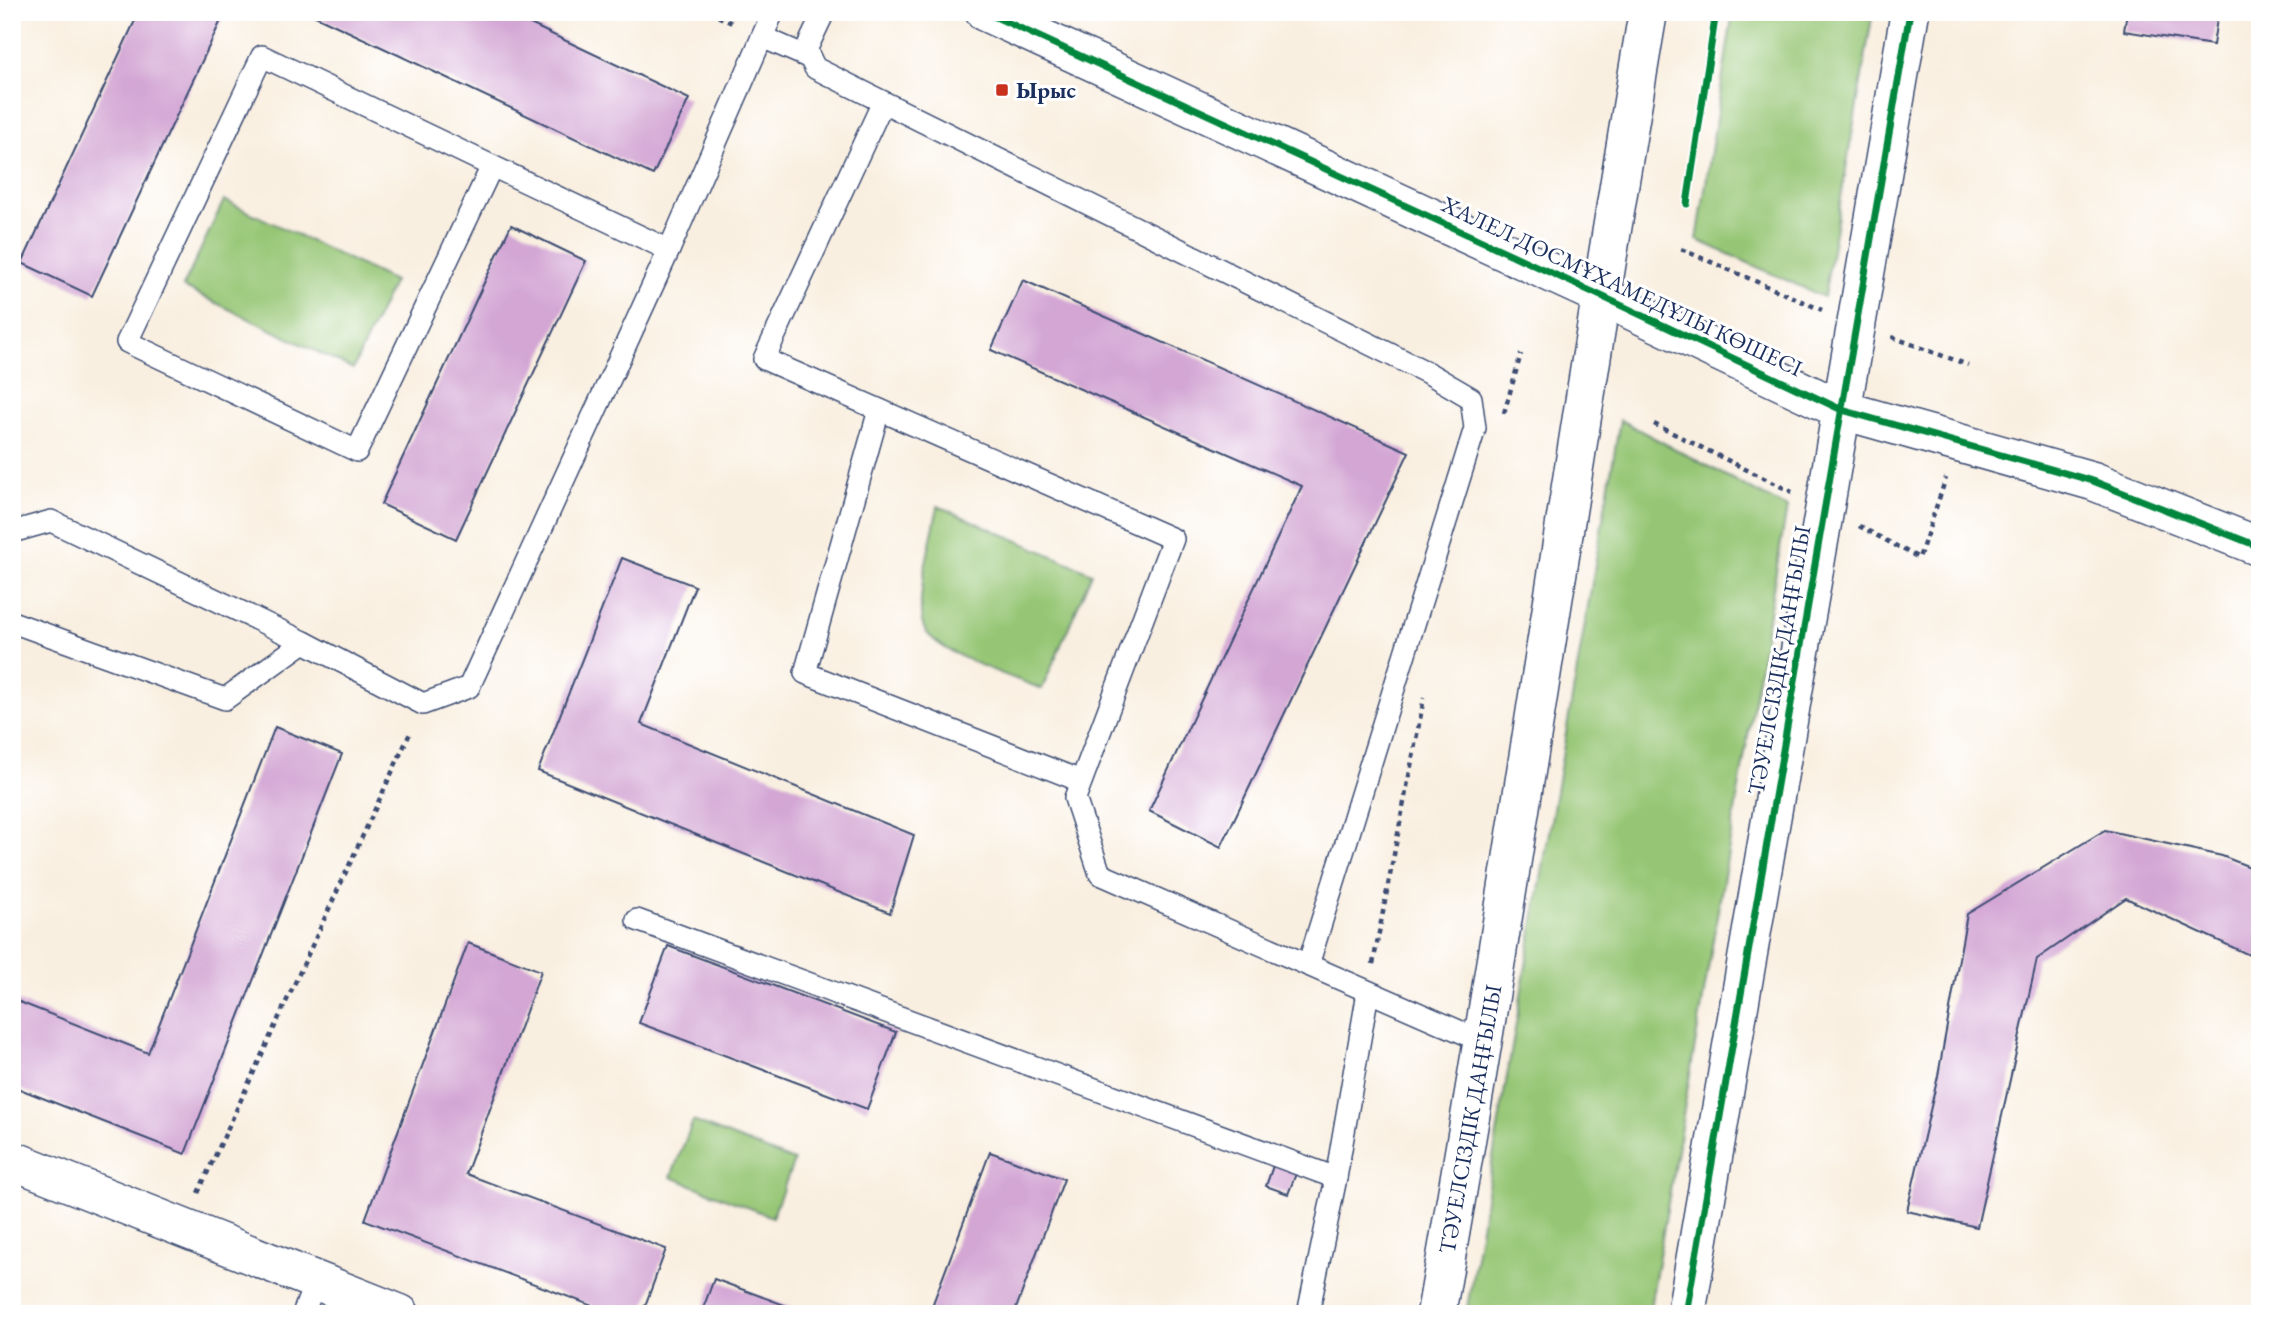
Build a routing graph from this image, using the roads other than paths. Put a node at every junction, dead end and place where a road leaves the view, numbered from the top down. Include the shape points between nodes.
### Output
1 (773, 12) edge
2 (824, 12) edge
3 (985, 12) edge
4 (1648, 12) edge
5 (1910, 12) edge
6 (762, 37) junction
7 (810, 58) junction
8 (883, 102) junction
9 (492, 166) junction
10 (669, 250) junction
11 (1600, 295) junction
12 (879, 410) junction
13 (1842, 410) junction
14 (12, 531) edge
15 (2260, 547) edge
16 (12, 622) edge
17 (304, 642) junction
18 (1081, 781) junction
19 (637, 920) dead end
20 (1308, 965) junction
21 (1368, 992) junction
22 (1484, 1042) junction
23 (12, 1160) edge
24 (1336, 1178) junction
25 (310, 1297) edge
26 (400, 1314) edge
27 (1308, 1314) edge
28 (1436, 1314) edge
29 (1686, 1314) edge

1 - 6 lane
2 - 7 lane via 806,50
3 - 11 street, ХАЛЕЛ ДОСМҰХАМЕДҰЛЫ КӨШЕСІ
4 - 11 street, ТӘУЕЛСІЗДІК ДАҢҒЫЛЫ
5 - 13 street, ТӘУЕЛСІЗДІК ДАҢҒЫЛЫ
6 - 7 lane
6 - 10 lane
7 - 8 lane via 815,68
8 - 12 lane via 764,359
8 - 20 lane via 1471,398 1475,428
9 - 9 lane via 262,56 127,342 357,451
9 - 10 lane
10 - 17 lane via 469,687 423,705
11 - 13 street, ХАЛЕЛ ДОСМҰХАМЕДҰЛЫ КӨШЕСІ
11 - 22 street, ТӘУЕЛСІЗДІК ДАҢҒЫЛЫ
12 - 18 lane via 805,673
12 - 18 lane via 1173,539
13 - 15 street, ХАЛЕЛ ДОСМҰХАМЕДҰЛЫ КӨШЕСІ via 2093,481
13 - 29 street, ТӘУЕЛСІЗДІК ДАҢҒЫЛЫ
14 - 17 lane via 51,521
16 - 17 lane via 225,699
18 - 20 lane via 1075,798 1100,874
19 - 24 lane
20 - 21 lane
21 - 22 lane
21 - 24 lane
22 - 28 street, ТӘУЕЛСІЗДІК ДАҢҒЫЛЫ
23 - 25 street via 183,1227
24 - 27 lane
25 - 26 street

